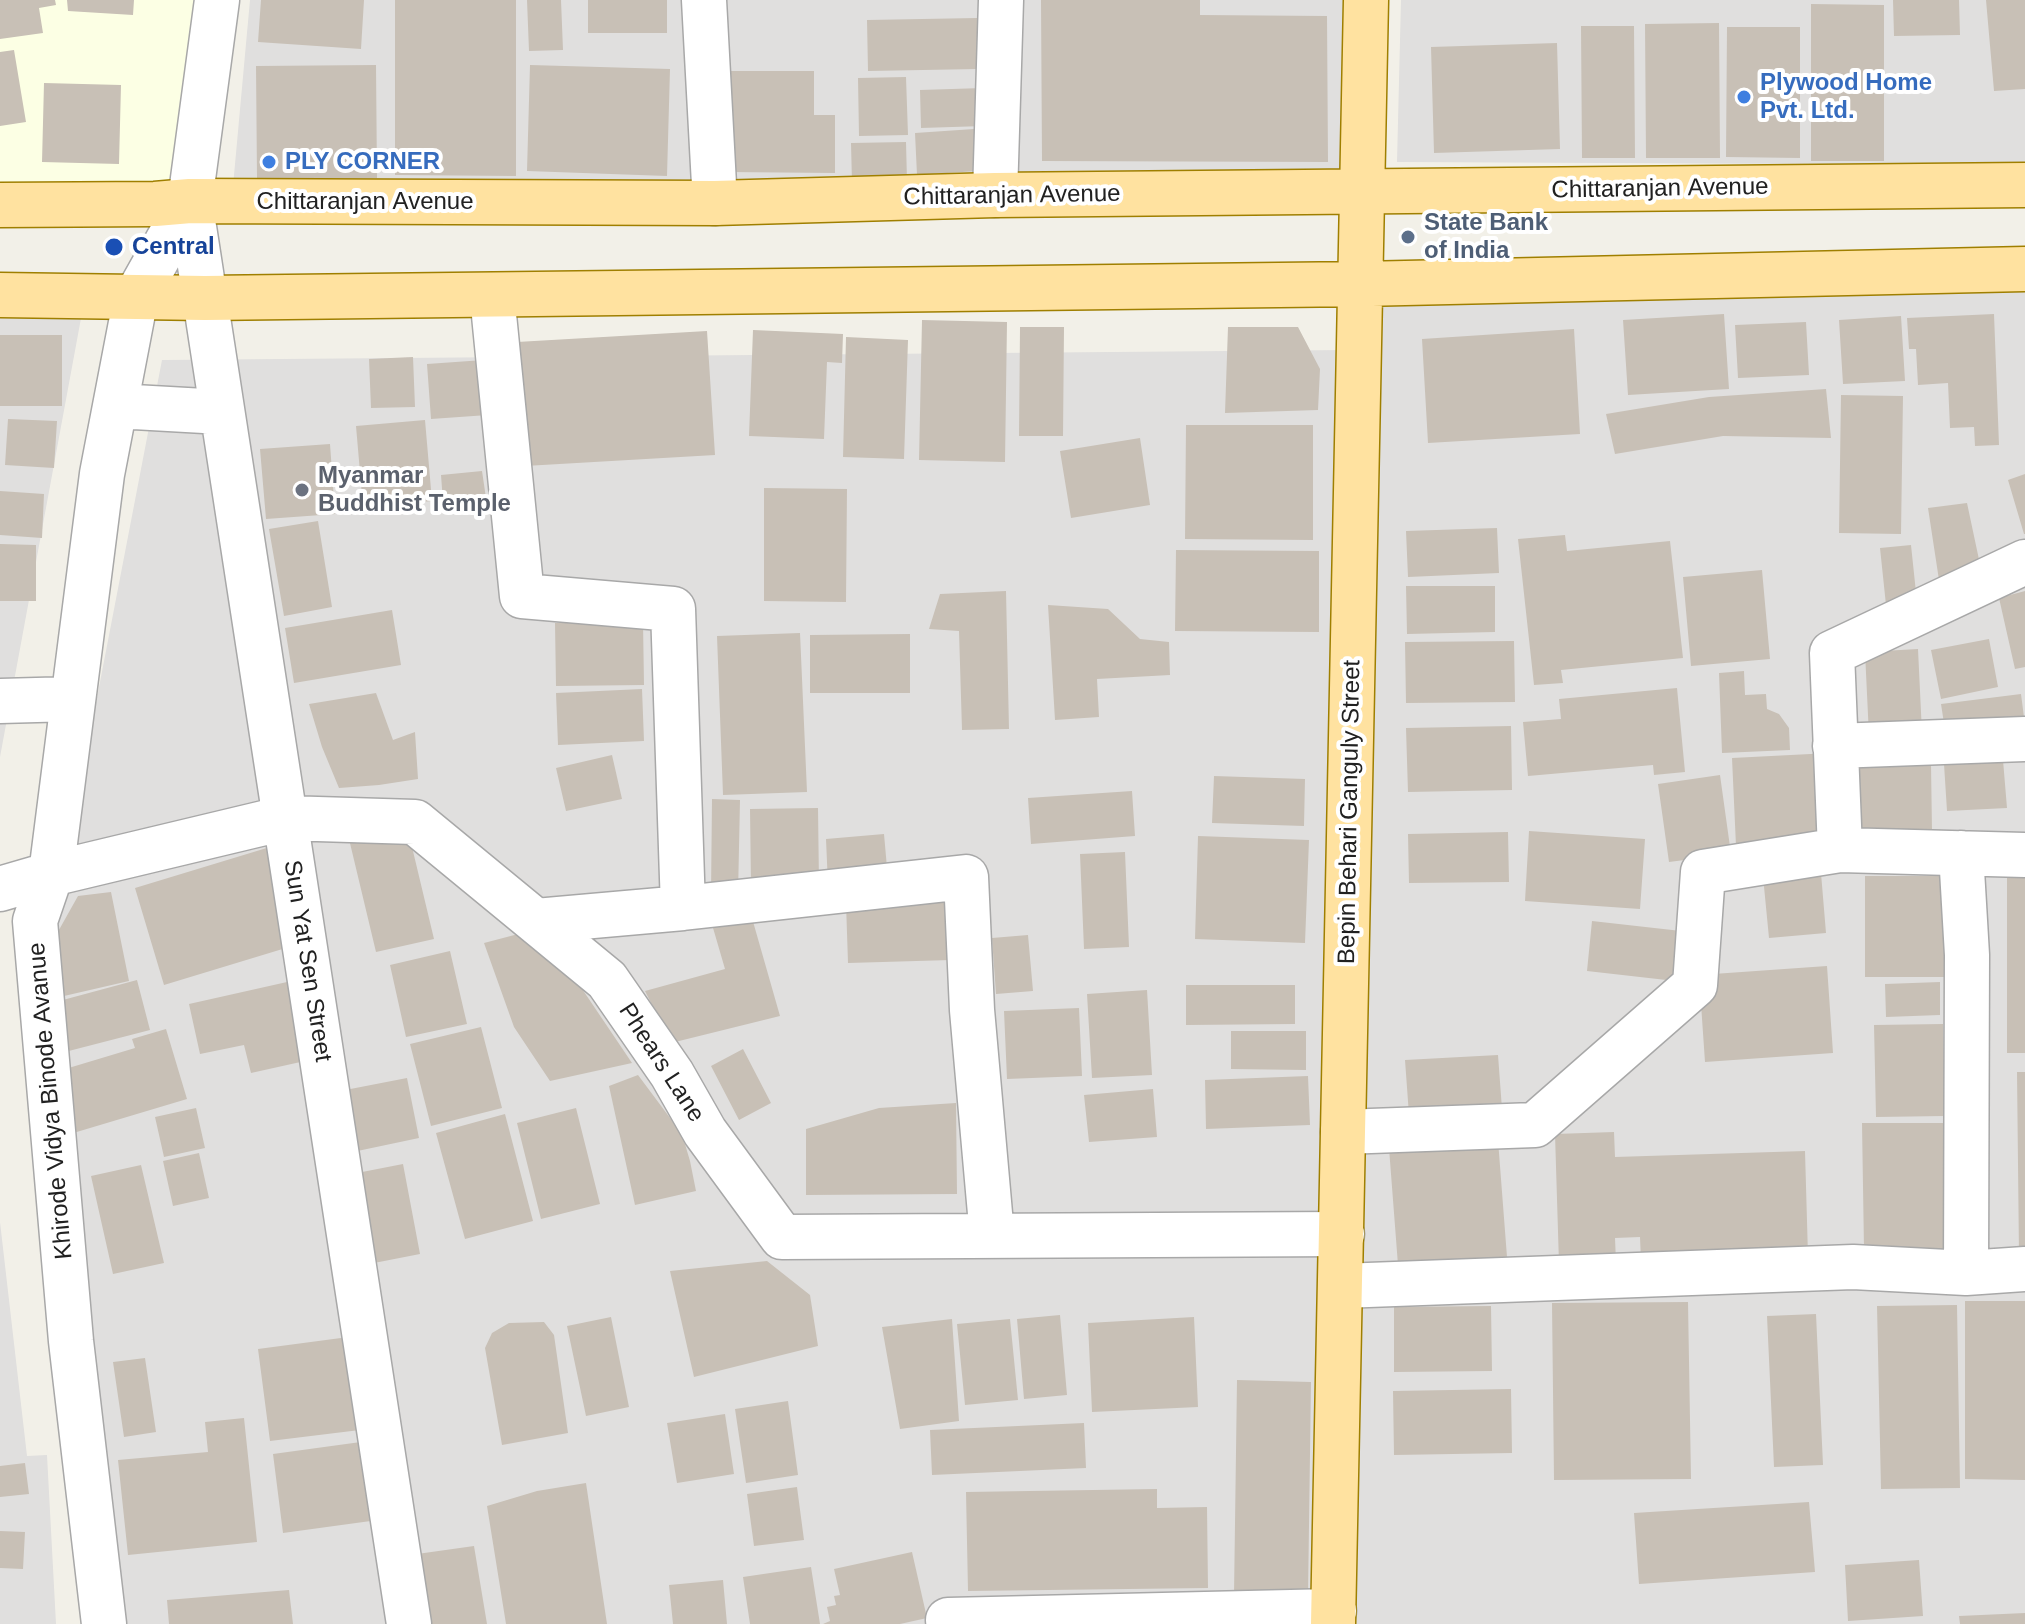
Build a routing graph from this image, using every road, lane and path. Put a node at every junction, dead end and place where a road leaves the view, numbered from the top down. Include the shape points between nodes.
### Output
1 (217, 0) edge
2 (704, 0) edge
3 (1001, 0) edge
4 (1366, 0) edge
5 (2025, 185) edge
6 (1362, 192) junction
7 (995, 195) junction
8 (190, 201) junction
9 (715, 203) junction
10 (0, 205) edge
11 (2025, 269) edge
12 (1361, 284) junction
13 (0, 295) edge
14 (492, 295) junction
15 (136, 297) junction
16 (205, 298) junction
17 (116, 406) junction
18 (222, 412) junction
19 (2025, 562) edge
20 (73, 699) junction
21 (0, 701) edge
22 (2025, 739) edge
23 (1835, 746) junction
24 (285, 818) junction
25 (1840, 850) junction
26 (1961, 853) junction
27 (2025, 855) edge
28 (51, 874) junction
29 (0, 889) edge
30 (683, 908) junction
31 (536, 921) junction
32 (1343, 1132) junction
33 (1342, 1234) junction
34 (992, 1236) junction
35 (2025, 1269) edge
36 (1966, 1273) junction
37 (1341, 1286) junction
38 (1334, 1618) edge
39 (948, 1620) dead end
40 (104, 1624) edge
41 (409, 1624) edge

1 - 8 street
2 - 9 street
3 - 7 street
4 - 6 main road, Bepin Behari Ganguly Street
5 - 6 main road, Chittaranjan Avenue
6 - 7 main road, Chittaranjan Avenue
6 - 12 main road, Bepin Behari Ganguly Street
7 - 9 main road, Chittaranjan Avenue
8 - 9 main road, Chittaranjan Avenue
8 - 10 main road, Chittaranjan Avenue
8 - 15 street, Khirode Vidya Binode Avanue
8 - 16 street, Sun Yat Sen Street
11 - 12 main road
12 - 14 main road
12 - 32 main road, Bepin Behari Ganguly Street
13 - 15 main road
14 - 16 main road
14 - 30 street via 522,596 673,609
15 - 16 main road
15 - 17 street, Khirode Vidya Binode Avanue
16 - 18 street, Sun Yat Sen Street
17 - 18 street
17 - 20 street, Khirode Vidya Binode Avanue
18 - 24 street, Sun Yat Sen Street
19 - 23 street via 1832,653
20 - 21 street
20 - 28 street, Khirode Vidya Binode Avanue
22 - 23 street
23 - 25 street
24 - 28 street, Phears Lane
24 - 31 street, Phears Lane via 415,822
24 - 41 street, Sun Yat Sen Street
25 - 26 street
25 - 32 street via 1703,872 1695,985 1535,1125
26 - 27 street
26 - 36 street via 1967,955
28 - 29 street, Phears Lane
28 - 40 street, Khirode Vidya Binode Avanue via 35,921 71,1341
30 - 31 street
30 - 34 street via 966,877
31 - 34 street, Phears Lane via 607,980 705,1132 782,1237
32 - 33 main road, Bepin Behari Ganguly Street
33 - 34 street, Phears Lane
33 - 37 main road, Bepin Behari Ganguly Street
35 - 36 street
36 - 37 street via 1853,1267
37 - 38 main road, Bepin Behari Ganguly Street
38 - 39 street

